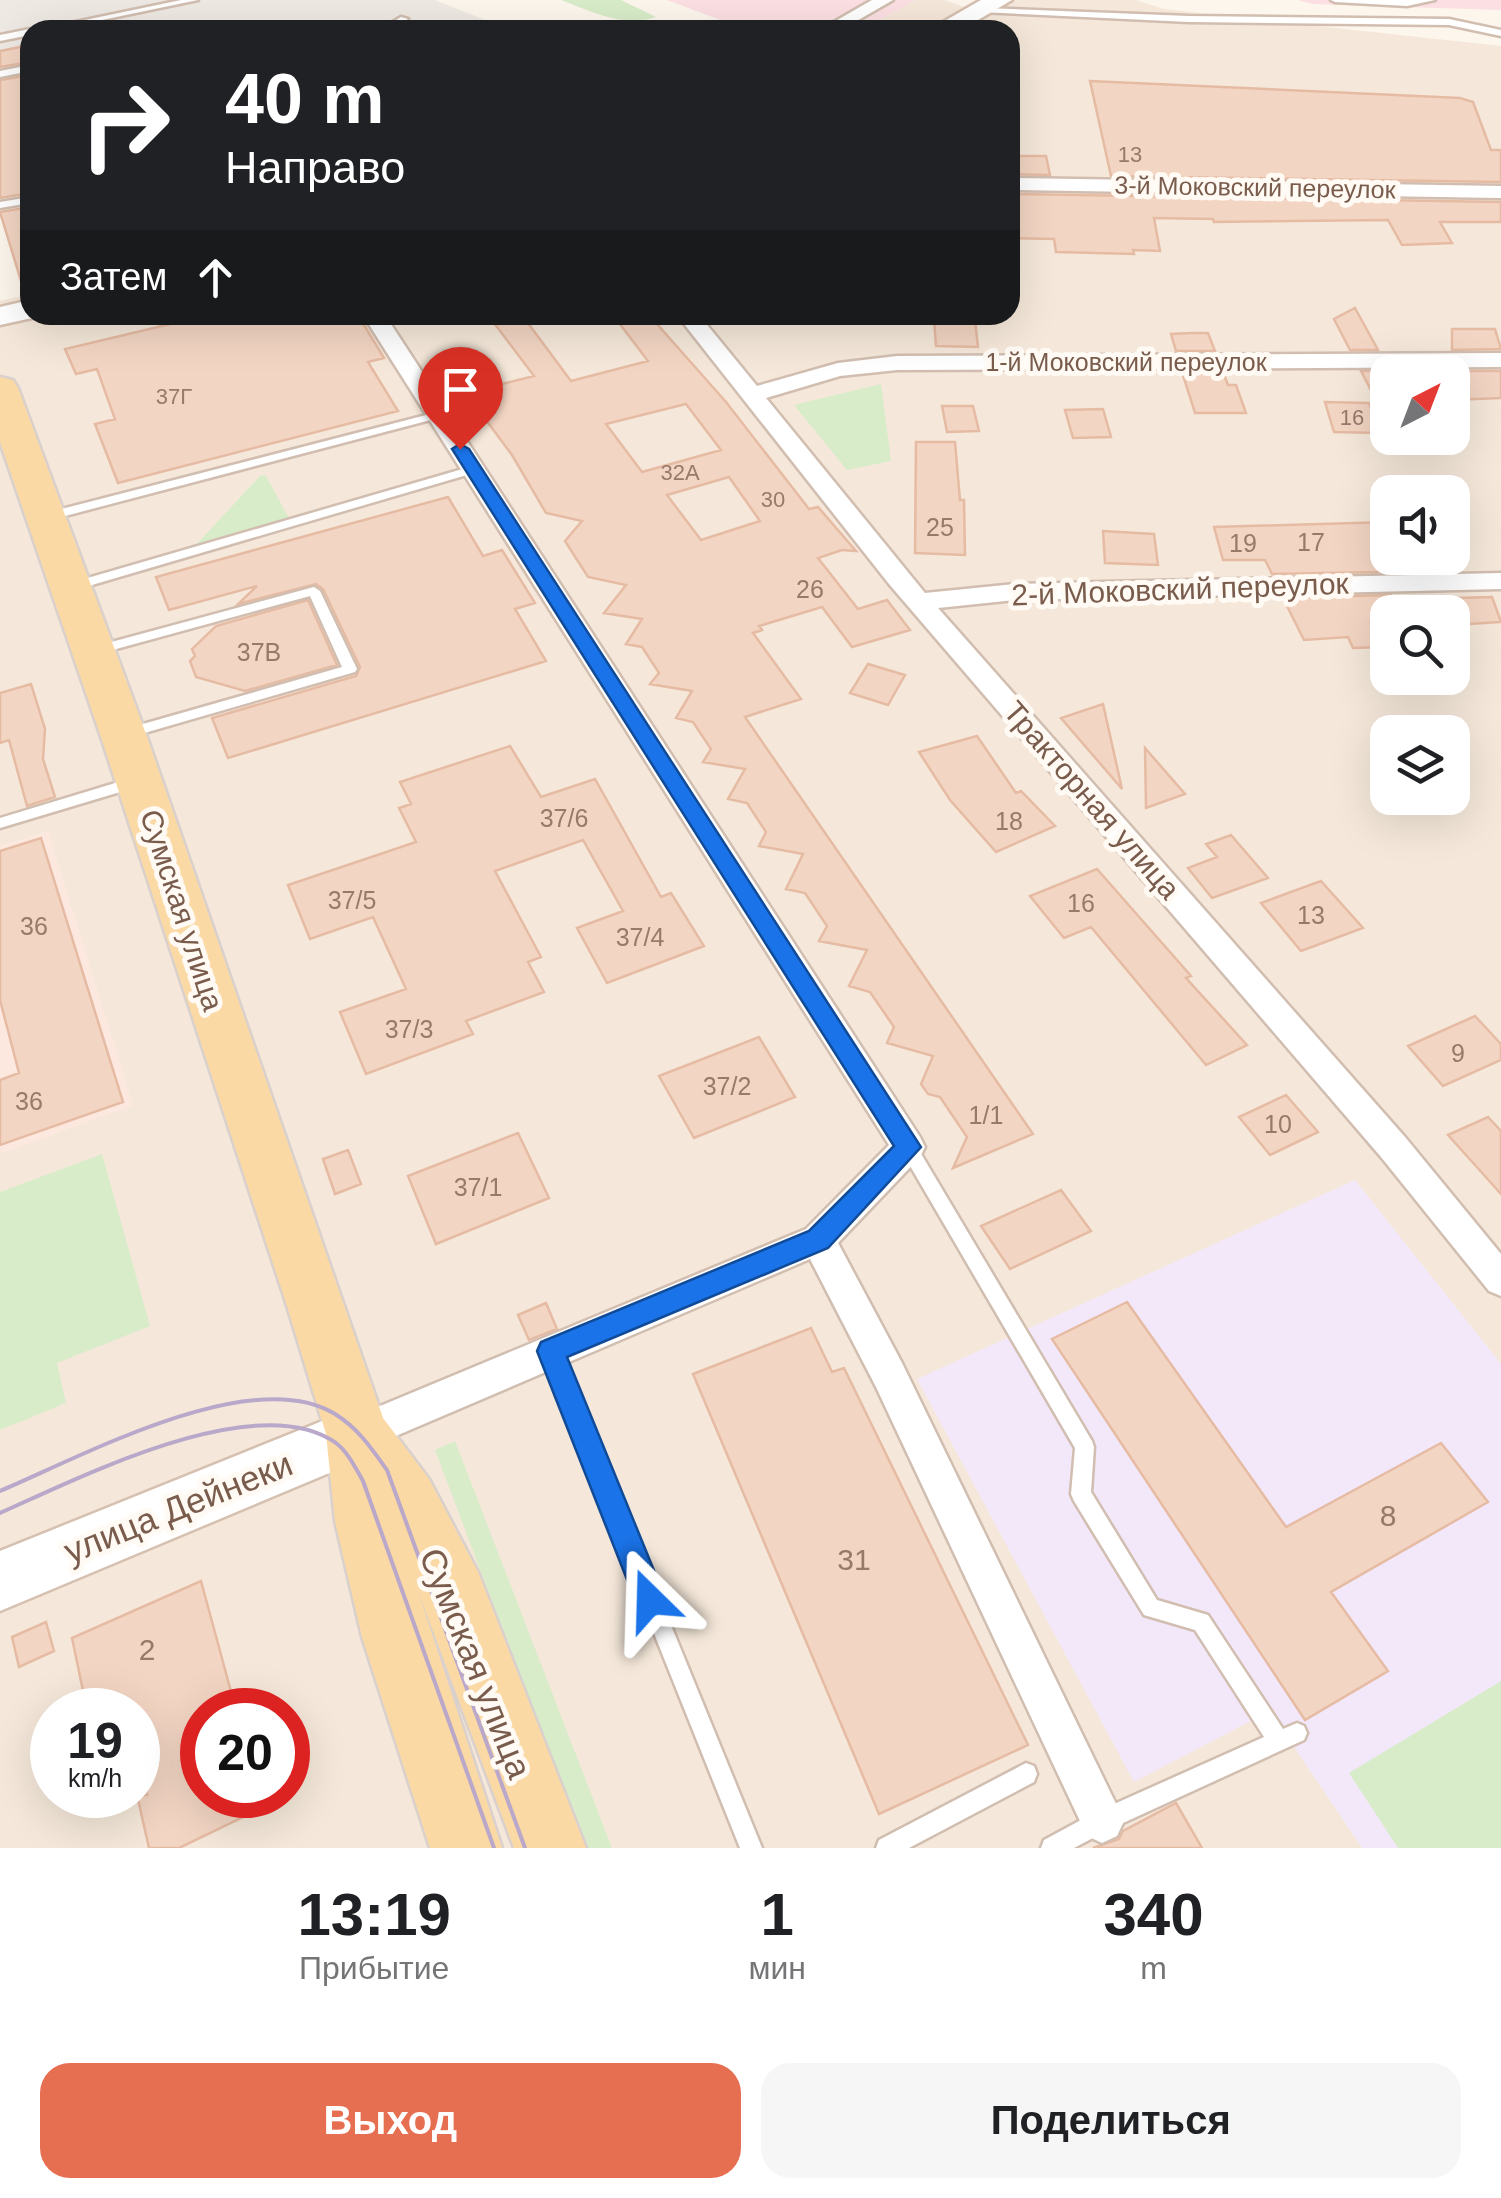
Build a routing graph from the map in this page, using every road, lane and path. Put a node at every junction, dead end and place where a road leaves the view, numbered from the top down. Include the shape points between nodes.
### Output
1 (194, 0) edge
2 (885, 0) edge
3 (1335, 0) edge
4 (1431, 0) edge
5 (992, 5) edge
6 (92, 20) edge
7 (847, 20) edge
8 (962, 20) edge
9 (1501, 34) edge
10 (1020, 184) edge
11 (1501, 192) edge
12 (380, 325) edge
13 (696, 325) edge
14 (1501, 360) edge
15 (0, 388) edge
16 (754, 394) junction
17 (438, 415) junction
18 (473, 470) junction
19 (46, 517) junction
20 (1501, 581) edge
21 (72, 587) junction
22 (920, 602) junction
23 (94, 651) junction
24 (124, 734) junction
25 (139, 780) junction
26 (0, 823) edge
27 (908, 1147) junction
28 (818, 1240) junction
29 (1501, 1280) edge
30 (550, 1351) junction
31 (357, 1434) junction
32 (0, 1582) edge
33 (1026, 1774) dead end
34 (1102, 1821) junction
35 (466, 1848) edge
36 (550, 1848) edge
37 (750, 1848) edge
38 (886, 1848) edge
39 (1052, 1848) edge

1 - 6 lane
2 - 7 street
3 - 4 lane
5 - 8 main road
5 - 9 lane via 1189,19 1449,22
10 - 11 street, 3-й Моковский переулок
12 - 17 street
13 - 16 street, Тракторная улица
14 - 16 street, 1-й Моковский переулок via 897,363 838,370
15 - 19 main road, Сумская улица
16 - 22 street, Тракторная улица
17 - 18 street
17 - 19 lane
18 - 21 lane
18 - 27 street
19 - 21 main road, Сумская улица
20 - 22 street, 2-й Моковский переулок via 1015,592
21 - 23 main road, Сумская улица
22 - 29 street, Тракторная улица via 1393,1146
23 - 24 main road, Сумская улица
23 - 24 lane via 314,590 350,669
24 - 25 main road, Сумская улица
25 - 26 lane
25 - 31 main road, Сумская улица
27 - 28 street
27 - 34 lane via 1085,1448 1081,1494 1151,1608 1202,1622 1288,1737
28 - 30 street
28 - 34 street
30 - 31 street
30 - 37 lane
31 - 32 main road, улица Дейнеки
31 - 35 main road, Сумская улица via 367,1521 396,1638
31 - 36 main road, Сумская улица via 406,1501 455,1595
33 - 38 lane
34 - 39 lane

